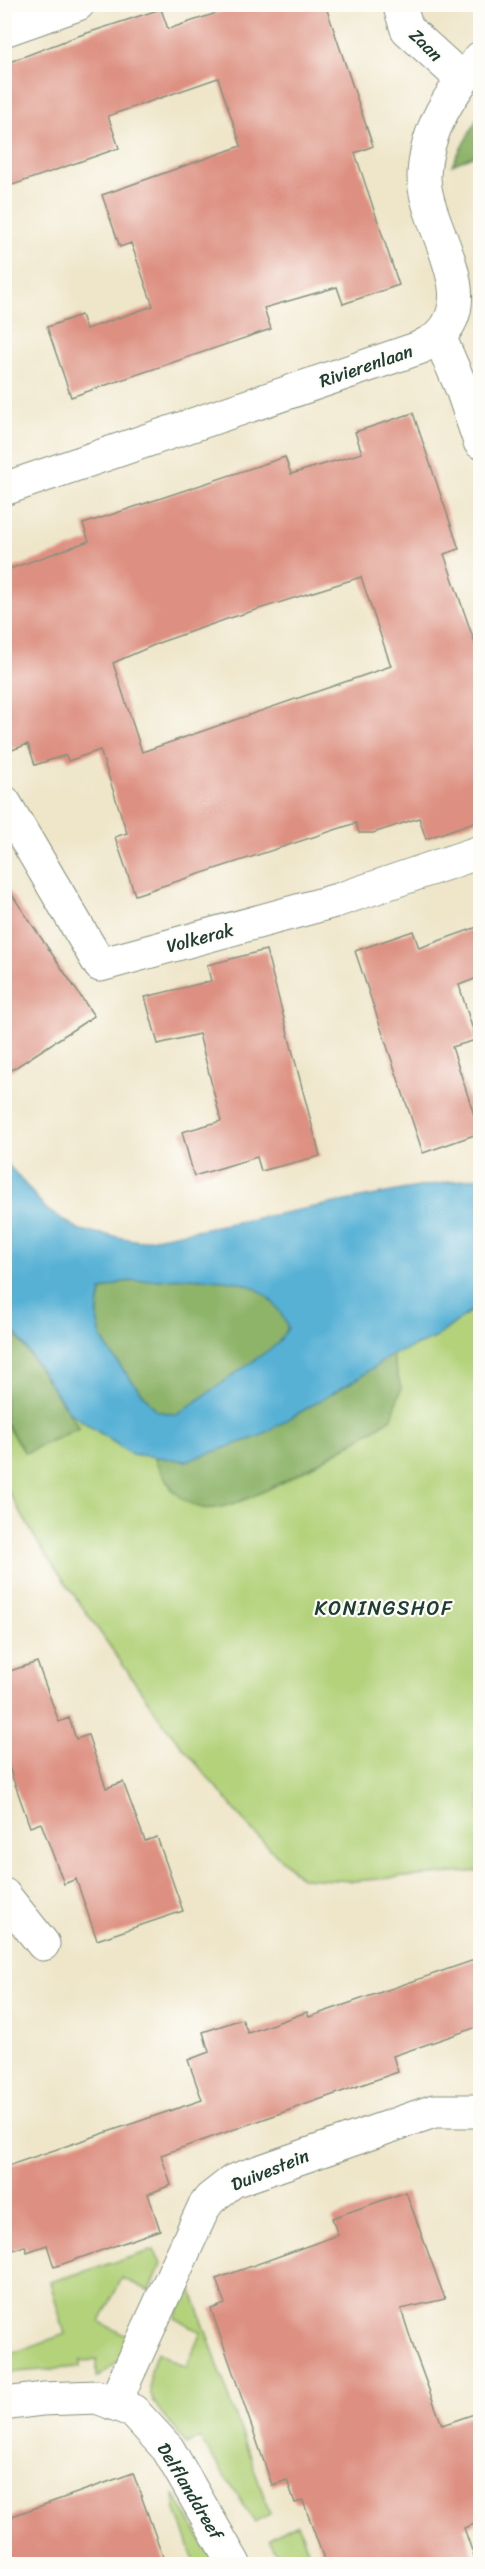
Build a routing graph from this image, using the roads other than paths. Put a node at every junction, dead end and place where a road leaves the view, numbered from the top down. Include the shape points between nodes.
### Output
1 (78, 4) edge
2 (399, 4) edge
3 (4, 30) edge
4 (471, 68) edge
5 (439, 336) junction
6 (480, 442) edge
7 (4, 489) edge
8 (4, 802) edge
9 (480, 852) edge
10 (4, 1895) edge
11 (43, 1944) dead end
12 (480, 2111) edge
13 (4, 2404) edge
14 (114, 2404) junction
15 (234, 2565) edge

1 - 3 street
2 - 4 street, Zaan via 407,29
4 - 5 street via 448,97 439,116 425,169 428,196 455,283 457,304
5 - 6 street
5 - 7 street, Rivierenlaan via 419,348
8 - 9 street, Volkerak via 100,965 338,900
10 - 11 street
12 - 14 street, Duivestein via 434,2111 233,2181 210,2199
13 - 14 street, Delflanddreef via 97,2397
14 - 15 street, Delflanddreef via 133,2411 168,2449

